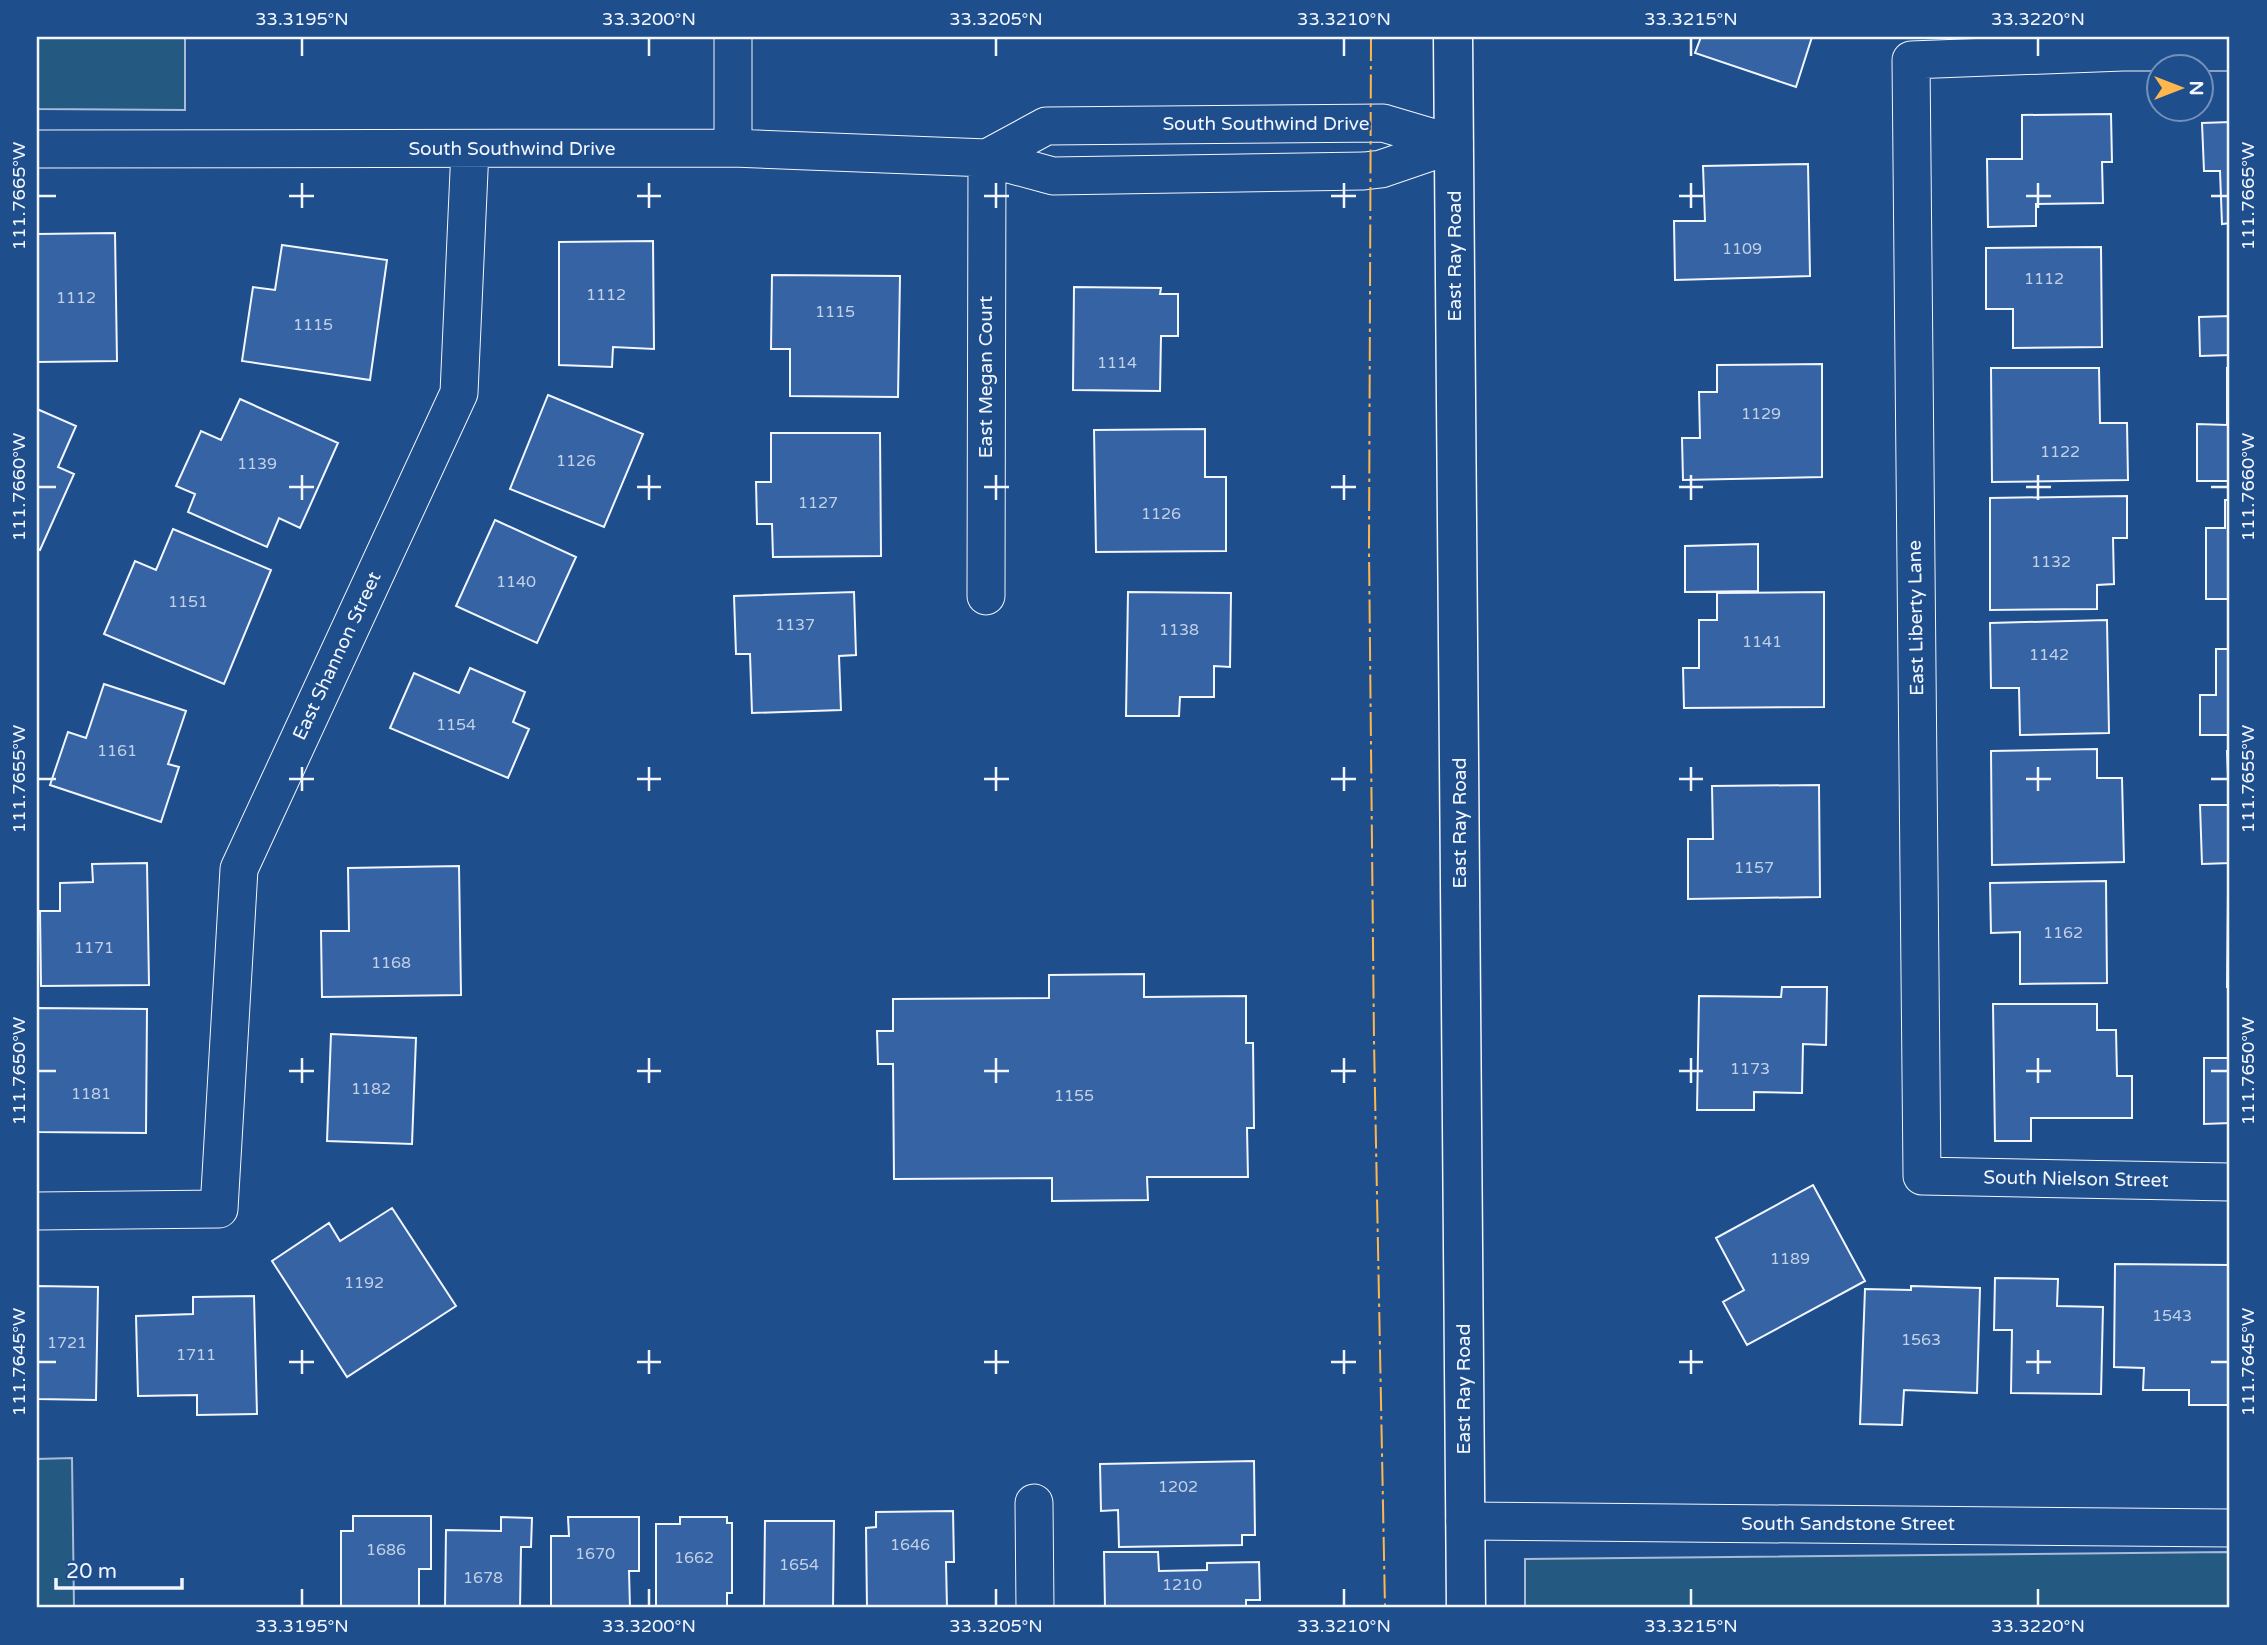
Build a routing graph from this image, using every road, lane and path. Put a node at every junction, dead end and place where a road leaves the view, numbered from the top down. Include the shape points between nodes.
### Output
1 (733, 37) edge
2 (1453, 37) edge
3 (2123, 44) edge
4 (2230, 52) edge
5 (1454, 144) junction
6 (733, 148) junction
7 (37, 149) edge
8 (470, 149) junction
9 (986, 158) junction
10 (986, 596) dead end
11 (1922, 1176) joint
12 (2230, 1182) edge
13 (37, 1211) edge
14 (1034, 1503) dead end
15 (1465, 1521) junction
16 (2230, 1528) edge
17 (1035, 1608) edge
18 (1466, 1608) edge

1 - 6 street
2 - 5 main road, East Ray Road
3 - 4 street
3 - 11 street, East Liberty Lane via 1910,60
5 - 9 street, South Southwind Drive via 1364,171 1053,176
5 - 9 street, South Southwind Drive via 1382,123 1046,126
5 - 15 main road, East Ray Road
6 - 8 street, South Southwind Drive
6 - 9 street, South Southwind Drive
7 - 8 street, South Southwind Drive
8 - 13 street, East Shannon Street via 458,393 239,869 219,1209
9 - 10 street, East Megan Court
11 - 12 street, South Nielson Street
14 - 17 street
15 - 16 street, South Sandstone Street
15 - 18 main road, East Ray Road

